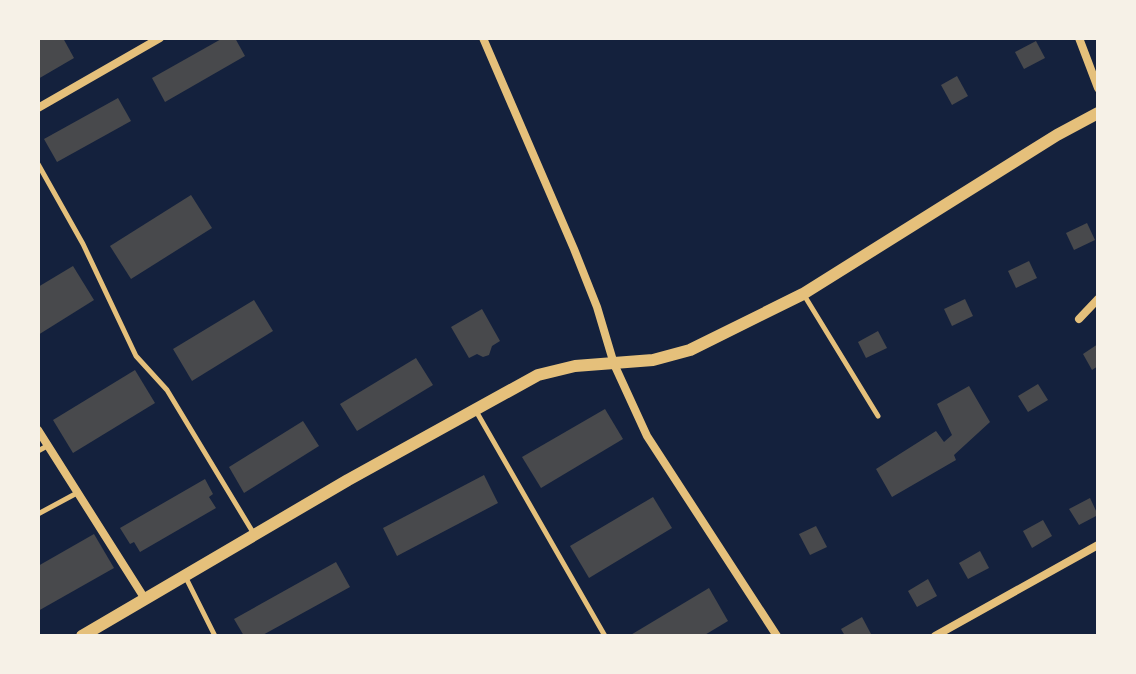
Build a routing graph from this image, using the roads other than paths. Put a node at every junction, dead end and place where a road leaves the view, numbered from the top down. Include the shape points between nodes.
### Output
1 (160, 38) edge
2 (483, 38) edge
3 (1079, 38) edge
4 (1098, 88) edge
5 (38, 108) edge
6 (1098, 113) edge
7 (38, 164) edge
8 (803, 294) junction
9 (1098, 299) edge
10 (1079, 319) dead end
11 (614, 364) junction
12 (475, 410) junction
13 (878, 416) dead end
14 (38, 430) edge
15 (47, 446) junction
16 (38, 451) edge
17 (77, 493) junction
18 (38, 514) edge
19 (255, 535) junction
20 (1098, 545) edge
21 (185, 576) junction
22 (145, 599) junction
23 (82, 636) edge
24 (215, 636) edge
25 (605, 636) edge
26 (777, 636) edge
27 (935, 636) edge

1 - 5 street
2 - 11 street via 574,249
3 - 4 street
6 - 8 main road
7 - 19 lane via 136,356 167,390
8 - 11 main road via 690,350
8 - 13 lane
9 - 10 street
11 - 12 main road via 538,375
11 - 26 street via 647,436
12 - 19 main road
12 - 25 lane
14 - 15 street
15 - 16 lane
15 - 17 street
17 - 18 lane
17 - 22 street
19 - 21 main road
20 - 27 street
21 - 22 main road
21 - 24 lane
22 - 23 main road

